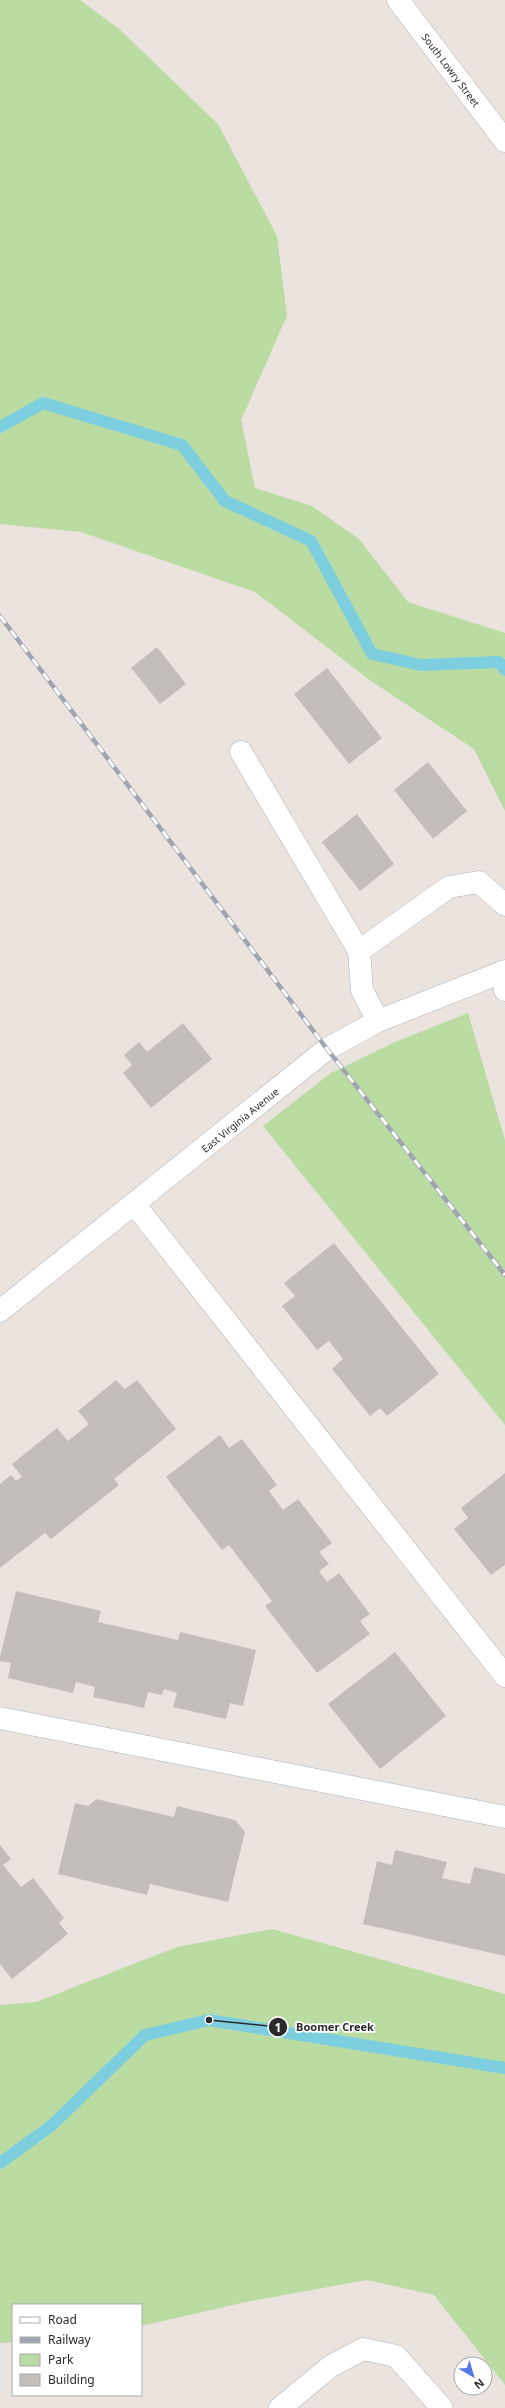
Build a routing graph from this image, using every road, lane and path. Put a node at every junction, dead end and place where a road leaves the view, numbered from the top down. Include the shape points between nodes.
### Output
1 (398, 0) edge
2 (505, 141) edge
3 (241, 752) dead end
4 (505, 905) edge
5 (359, 951) junction
6 (504, 978) edge
7 (378, 1021) junction
8 (135, 1205) junction
9 (0, 1311) edge
10 (505, 1676) edge
11 (0, 1718) edge
12 (505, 1817) edge
13 (280, 2408) edge
14 (442, 2408) edge

1 - 2 street, South Lowry Street
3 - 5 street
4 - 5 street via 479,882 449,887
5 - 7 street via 362,990
6 - 7 street, East Virginia Avenue
7 - 8 street, East Virginia Avenue via 327,1049
8 - 9 street, East Virginia Avenue
8 - 10 street
11 - 12 street
13 - 14 street via 331,2366 363,2349 396,2356

